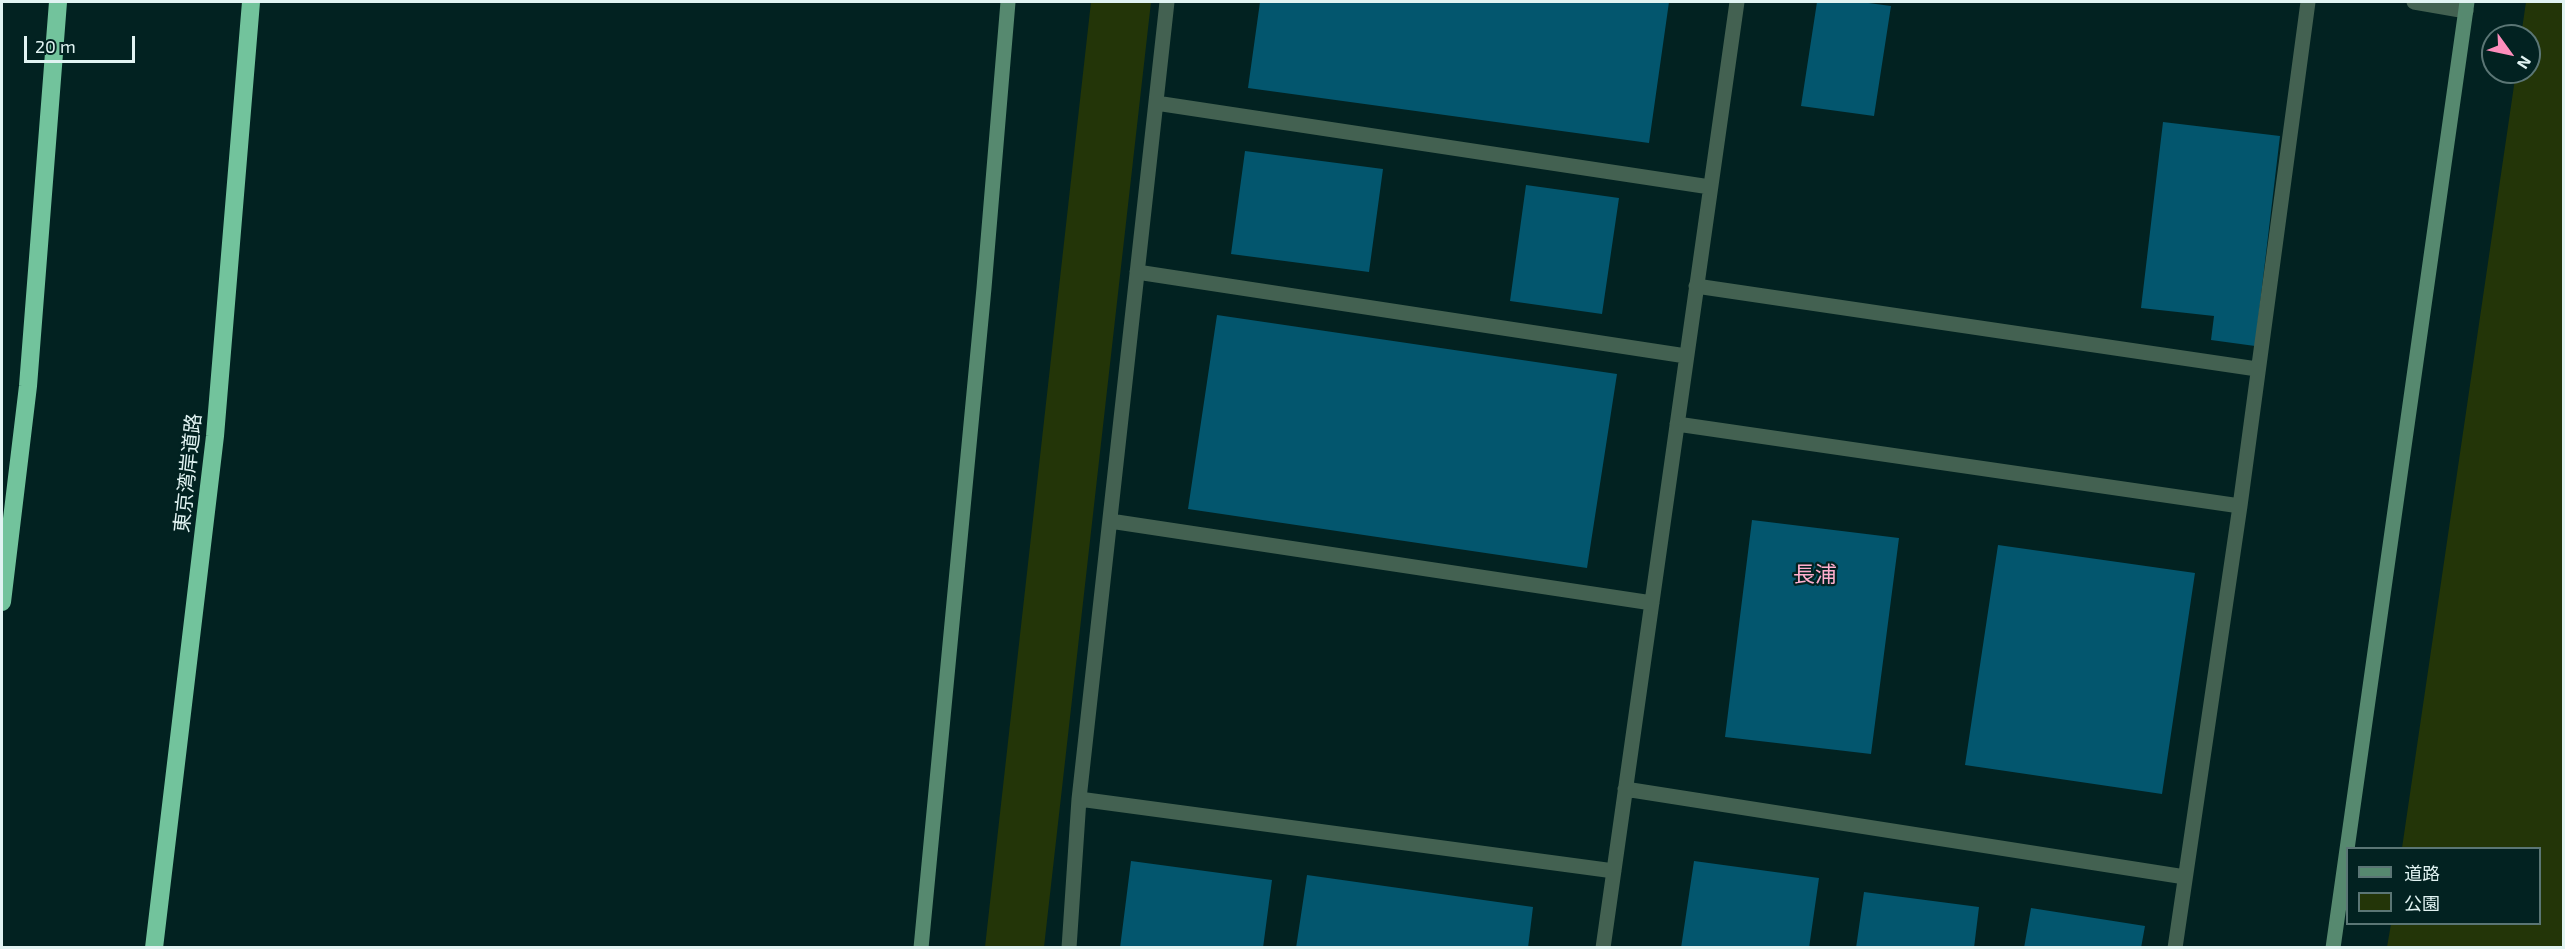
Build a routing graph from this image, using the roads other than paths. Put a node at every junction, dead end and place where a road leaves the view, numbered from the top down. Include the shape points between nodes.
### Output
1 (58, 2) edge
2 (251, 2) edge
3 (1008, 2) edge
4 (1167, 2) edge
5 (1737, 2) edge
6 (2308, 2) edge
7 (2414, 2) edge
8 (2467, 6) edge
9 (1156, 103) junction
10 (1710, 187) junction
11 (1137, 272) junction
12 (1696, 286) junction
13 (1686, 357) junction
14 (2257, 369) junction
15 (1677, 424) junction
16 (2240, 507) junction
17 (1110, 522) junction
18 (2, 602) edge
19 (1652, 603) junction
20 (1625, 789) junction
21 (1079, 799) junction
22 (2347, 847) edge
23 (2346, 857) edge
24 (1614, 871) junction
25 (2185, 877) junction
26 (154, 948) edge
27 (921, 948) edge
28 (1069, 948) edge
29 (1603, 948) edge
30 (2175, 948) edge
31 (2333, 948) edge

1 - 18 highway via 28,386
2 - 26 highway, 東京湾岸道路 via 216,436
3 - 27 street
4 - 9 lane
5 - 10 lane
6 - 14 lane
7 - 8 lane
8 - 22 street
9 - 10 lane
9 - 11 lane
10 - 12 lane
11 - 13 lane
11 - 17 lane
12 - 13 lane
12 - 14 lane
13 - 15 lane
14 - 16 lane
15 - 16 lane
15 - 19 lane
16 - 25 lane
17 - 19 lane
17 - 21 lane
19 - 20 lane
20 - 24 lane
20 - 25 lane
21 - 24 lane
21 - 28 lane
23 - 31 street
24 - 29 lane
25 - 30 lane

